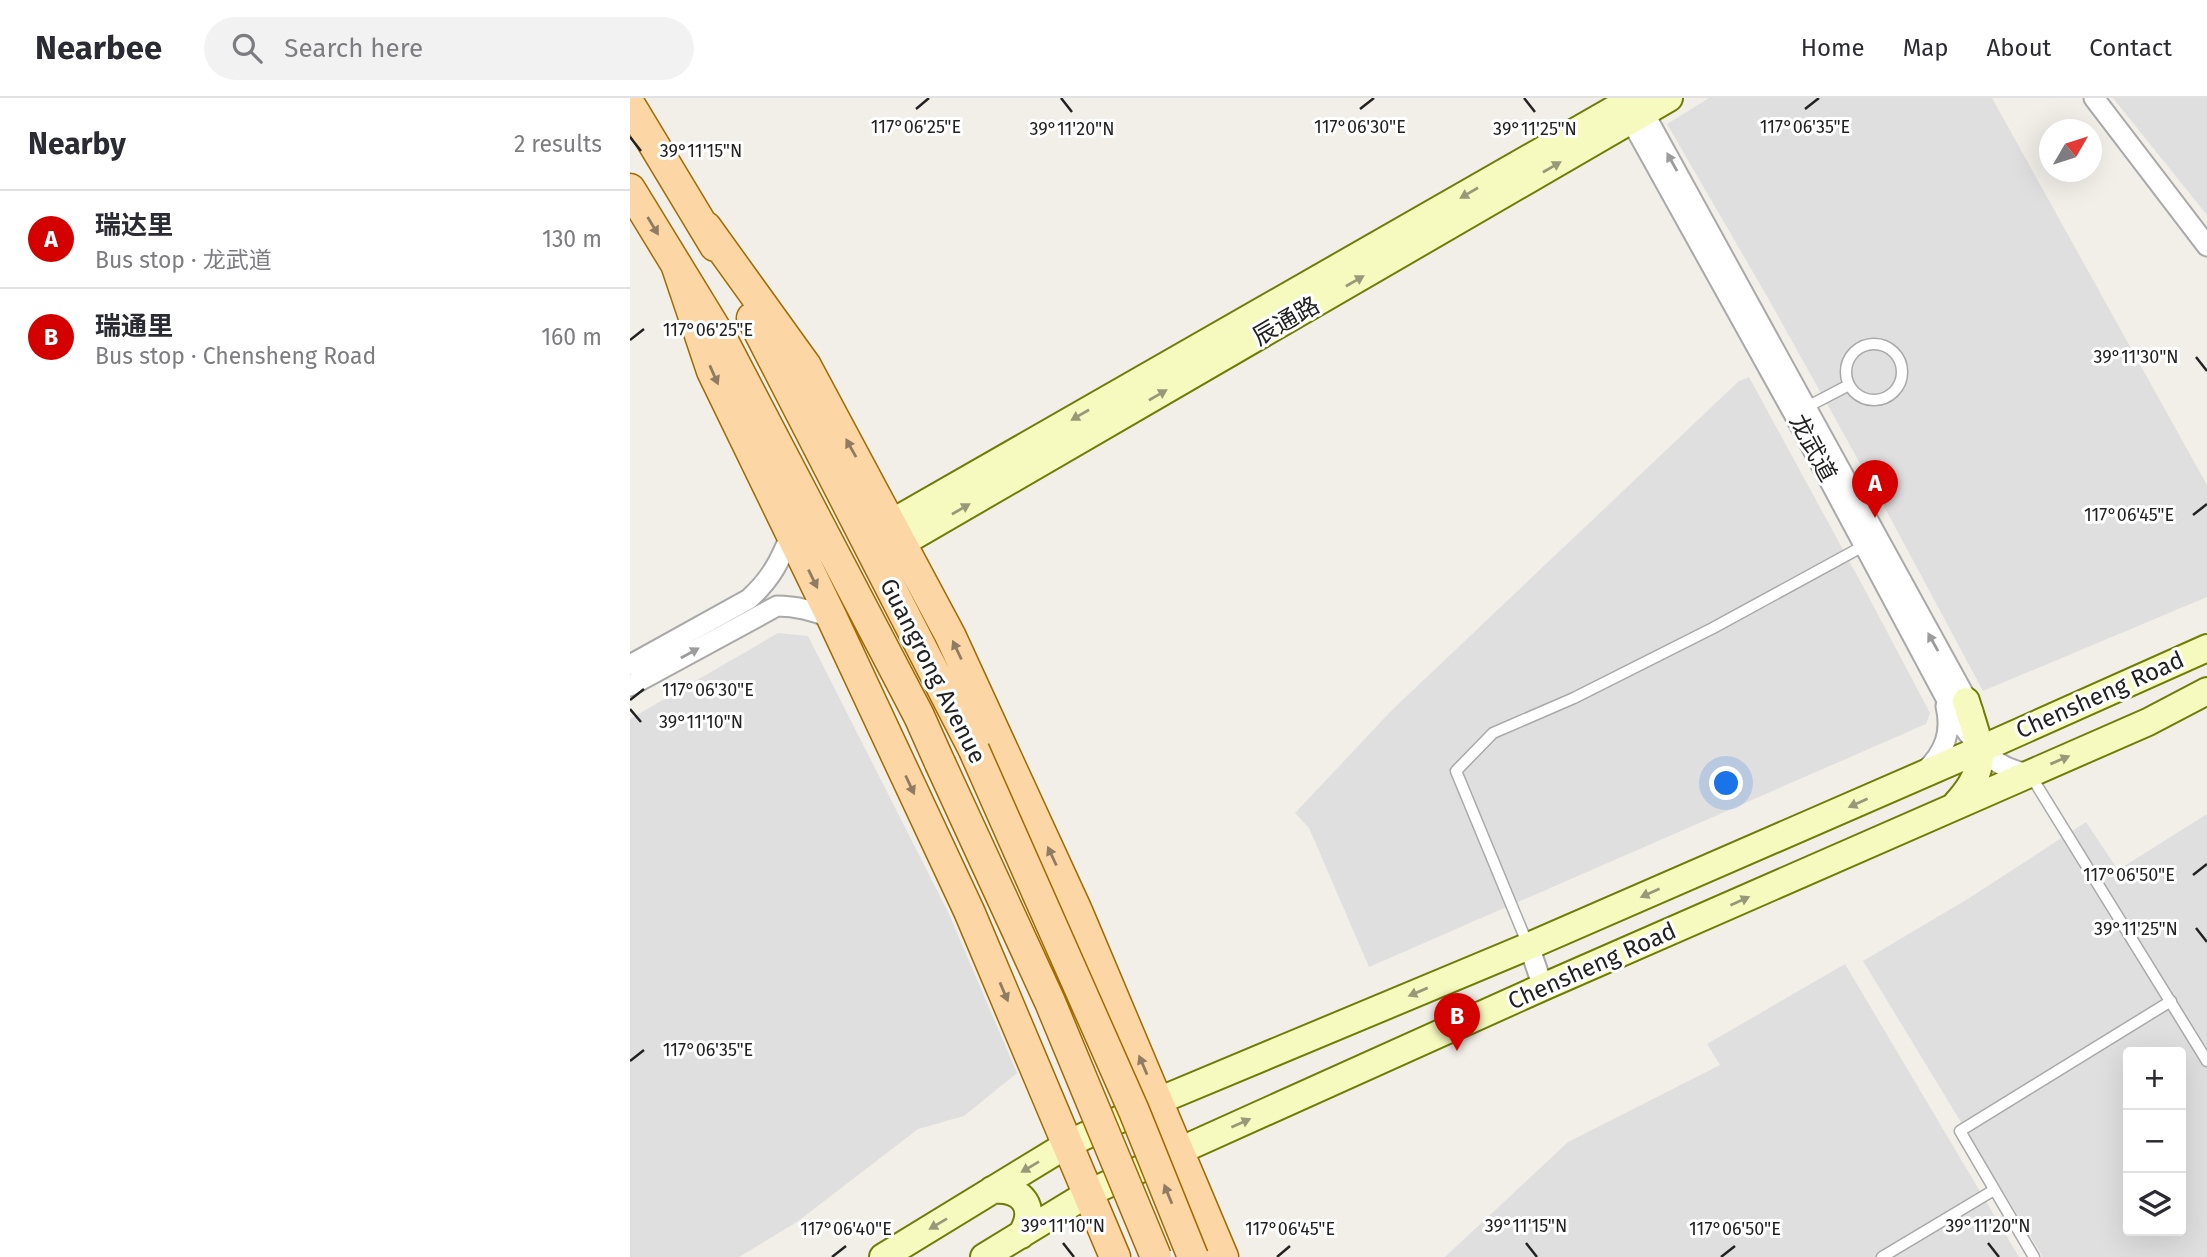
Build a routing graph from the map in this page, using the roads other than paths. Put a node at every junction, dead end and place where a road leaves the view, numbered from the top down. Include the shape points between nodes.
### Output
1 (1669, 98) edge
2 (2094, 98) edge
3 (630, 105) edge
4 (1631, 105) edge
5 (630, 189) edge
6 (706, 227) junction
7 (2207, 246) edge
8 (676, 264) junction
9 (1849, 385) junction
10 (1801, 410) junction
11 (896, 533) junction
12 (791, 534) junction
13 (1871, 542) junction
14 (832, 618) junction
15 (2207, 648) edge
16 (630, 665) edge
17 (630, 686) edge
18 (2207, 691) edge
19 (1954, 698) junction
20 (1987, 746) junction
21 (2029, 774) junction
22 (1921, 775) junction
23 (1953, 808) junction
24 (1529, 946) junction
25 (1543, 987) junction
26 (2171, 1001) junction
27 (2207, 1061) edge
28 (1158, 1101) junction
29 (1068, 1144) junction
30 (1179, 1151) junction
31 (992, 1190) junction
32 (1994, 1190) junction
33 (1089, 1193) junction
34 (1021, 1235) junction
35 (883, 1257) edge
36 (984, 1257) edge
37 (1115, 1257) edge
38 (1156, 1257) edge
39 (1193, 1257) edge
40 (1223, 1257) edge
41 (1882, 1257) edge
42 (2034, 1257) edge

1 - 4 main road, 辰通路
2 - 7 street
3 - 6 main road, Guangrong Avenue
4 - 10 street, 龙武道
4 - 11 main road, 辰通路
5 -> 8 main road, Guangrong Avenue
11 -> 6 main road via 806,366
39 -> 6 main road, Guangrong Avenue, bridge via 1134,1111 974,750
8 -> 12 main road via 712,371
8 - 38 main road, Guangrong Avenue, bridge via 723,341 919,716 1050,1002
9 - 9 lane via 1863,398 1890,395 1901,379 1899,360 1887,348 1861,347 1849,359
9 - 10 lane
10 - 13 street, 龙武道
28 -> 11 main road via 950,635
12 -> 14 main road
12 - 16 street via 779,564 749,599
13 - 19 street, 龙武道
13 - 24 lane via 1702,634 1493,733 1456,771
17 -> 14 street via 777,606 808,609
14 -> 29 main road via 969,911
15 - 20 main road, Chensheng Road
21 -> 18 main road, Chensheng Road
19 - 20 main road
19 - 22 street via 1940,755
20 - 21 street via 2016,772
20 - 22 main road, Chensheng Road
20 - 23 main road via 1974,783
21 - 23 main road, Chensheng Road
21 - 26 lane
22 -> 24 main road, Chensheng Road
25 -> 23 main road, Chensheng Road
24 - 25 street
24 -> 28 main road, Chensheng Road
30 -> 25 main road, Chensheng Road
26 - 27 lane
26 - 32 lane via 1960,1131
28 - 29 main road, Chensheng Road
28 - 30 main road
29 -> 31 main road, Chensheng Road
29 - 33 main road
30 - 33 main road, Chensheng Road
30 - 40 main road
31 - 34 main road via 1014,1191 1027,1206
31 -> 35 main road
32 - 41 lane
32 - 42 lane
33 - 34 main road, Chensheng Road
33 - 37 main road
34 - 36 main road, Chensheng Road

